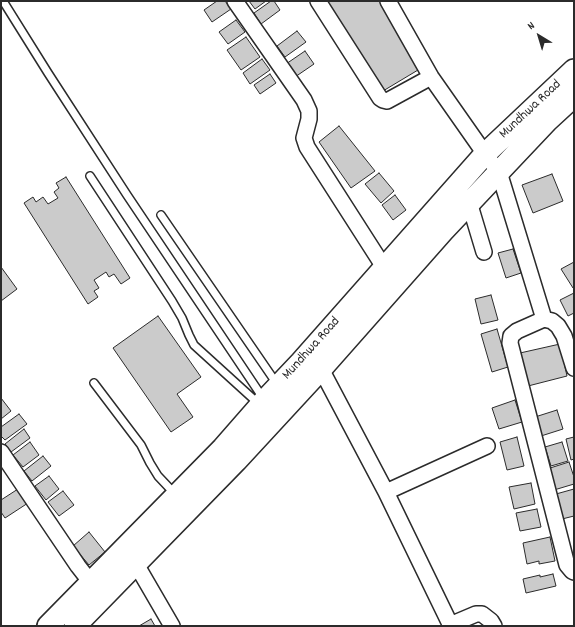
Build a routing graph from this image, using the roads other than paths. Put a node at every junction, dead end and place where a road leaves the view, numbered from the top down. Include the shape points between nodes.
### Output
1 (3, 1) edge
2 (235, 1) edge
3 (318, 1) edge
4 (388, 1) edge
5 (574, 70) edge
6 (431, 77) junction
7 (574, 96) edge
8 (485, 154) junction
9 (499, 172) junction
10 (90, 176) dead end
11 (469, 202) junction
12 (161, 215) dead end
13 (436, 224) junction
14 (484, 252) dead end
15 (390, 276) junction
16 (544, 319) junction
17 (574, 368) edge
18 (320, 369) junction
19 (94, 383) dead end
20 (268, 397) junction
21 (487, 446) dead end
22 (1, 452) edge
23 (386, 492) junction
24 (177, 495) junction
25 (136, 564) junction
26 (574, 572) edge
27 (97, 590) junction
28 (450, 625) edge
29 (48, 626) edge
30 (75, 626) edge
31 (172, 626) edge
32 (494, 626) edge

1 - 20 lane via 114,176
2 - 15 street via 304,100 309,111 304,138 306,147
3 - 6 street via 380,98 387,101
4 - 6 street
5 - 8 main road, Mundhwa Road
6 - 8 street
7 - 9 main road, Mundhwa Road
8 - 9 street
8 - 13 main road, Mundhwa Road
9 - 11 main road, Mundhwa Road
9 - 16 street
10 - 20 lane via 172,301 194,345
11 - 13 main road, Mundhwa Road
11 - 14 street
12 - 20 lane
13 - 15 main road, Mundhwa Road
15 - 18 main road, Mundhwa Road
15 - 20 main road, Mundhwa Road
16 - 17 street via 552,320 558,326 564,336
16 - 26 street via 517,331 511,336 510,343 567,565
18 - 23 street
18 - 25 main road, Mundhwa Road via 236,461
19 - 24 lane via 141,445 158,476
20 - 24 main road, Mundhwa Road
21 - 23 street
22 - 27 street
23 - 28 street
24 - 27 main road, Mundhwa Road
25 - 27 main road, Mundhwa Road
25 - 31 street
27 - 29 main road, Mundhwa Road
27 - 30 main road, Mundhwa Road
28 - 32 street via 482,614

